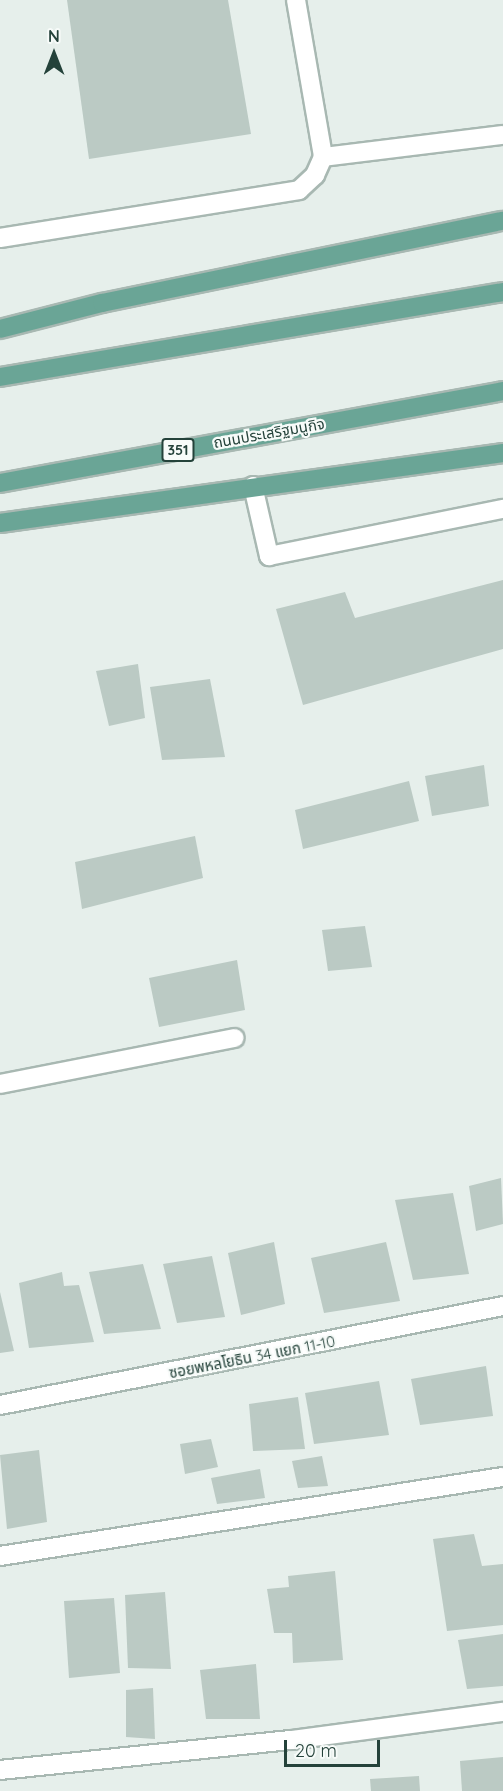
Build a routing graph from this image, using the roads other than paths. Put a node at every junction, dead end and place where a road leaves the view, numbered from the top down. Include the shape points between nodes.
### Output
1 (296, 0) edge
2 (503, 135) edge
3 (323, 157) junction
4 (503, 221) edge
5 (0, 238) edge
6 (503, 292) edge
7 (0, 329) edge
8 (0, 377) edge
9 (503, 391) edge
10 (503, 453) edge
11 (0, 483) edge
12 (253, 486) junction
13 (503, 509) edge
14 (0, 523) edge
15 (235, 1038) dead end
16 (0, 1084) edge
17 (503, 1306) edge
18 (0, 1405) edge
19 (503, 1477) edge
20 (0, 1556) edge
21 (503, 1712) edge
22 (0, 1770) edge

1 - 3 street
2 - 3 street
3 - 5 street via 315,175 299,190
4 - 7 main road via 102,303
6 - 8 main road
9 - 11 main road, ถนนประเสริฐมนูกิจ / 351
10 - 12 main road
12 - 13 street via 269,556
12 - 14 main road
15 - 16 street
17 - 18 street, ซอยพหลโยธิน 34 แยก 11-10
19 - 20 street
21 - 22 street via 292,1740

